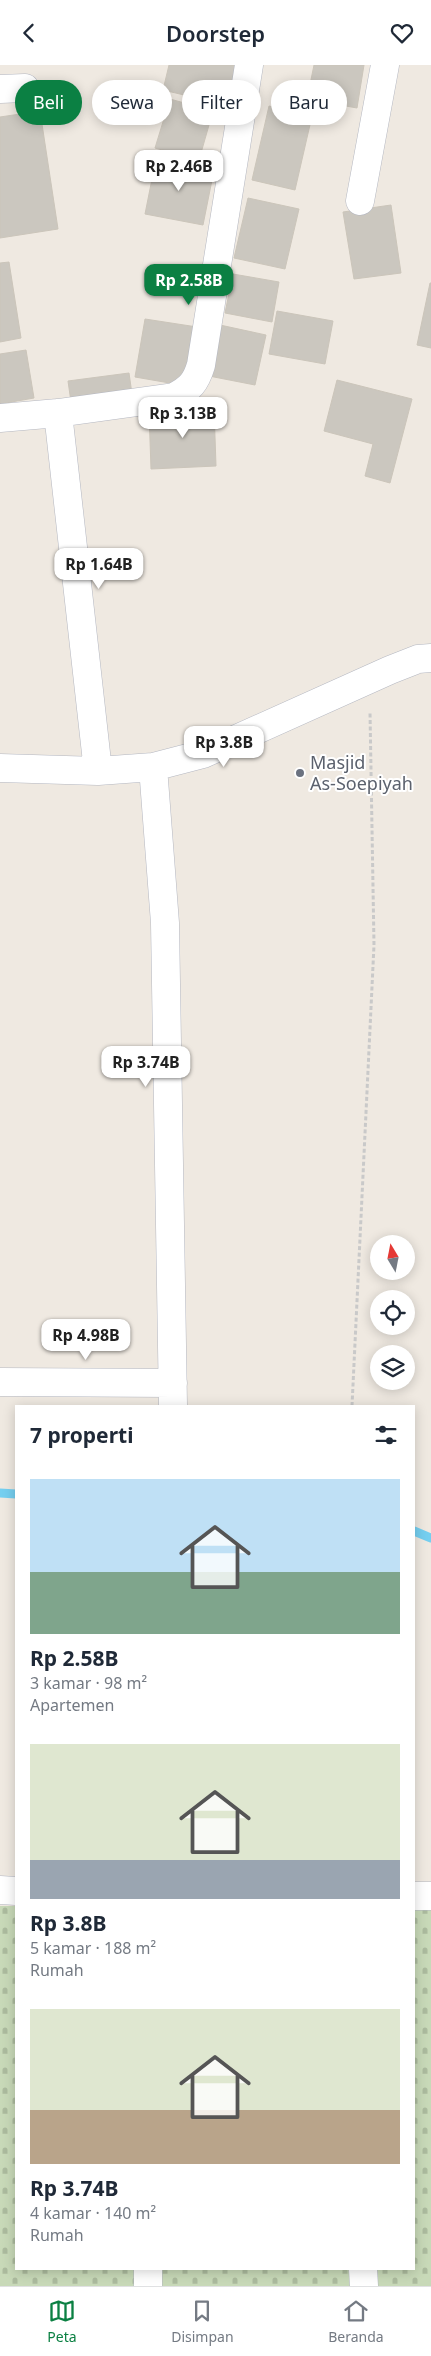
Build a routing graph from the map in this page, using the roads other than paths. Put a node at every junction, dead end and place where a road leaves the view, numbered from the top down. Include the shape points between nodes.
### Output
1 (249, 65) edge
2 (386, 65) edge
3 (360, 201) dead end
4 (58, 413) junction
5 (0, 417) edge
6 (431, 657) edge
7 (153, 767) junction
8 (0, 768) edge
9 (98, 771) junction
10 (0, 1382) edge
11 (173, 1395) edge
12 (0, 1890) edge
13 (15, 1891) edge
14 (415, 1896) edge
15 (431, 1896) edge
16 (148, 2270) edge
17 (363, 2270) edge
18 (148, 2286) edge
19 (364, 2286) edge

1 - 4 street via 196,381 187,391 174,397
2 - 3 street
4 - 5 street
4 - 9 street
6 - 7 street via 418,659 203,754
7 - 9 street
7 - 11 street via 165,923
8 - 9 street
10 - 11 street
12 - 13 street
14 - 15 street
16 - 18 street
17 - 19 street

